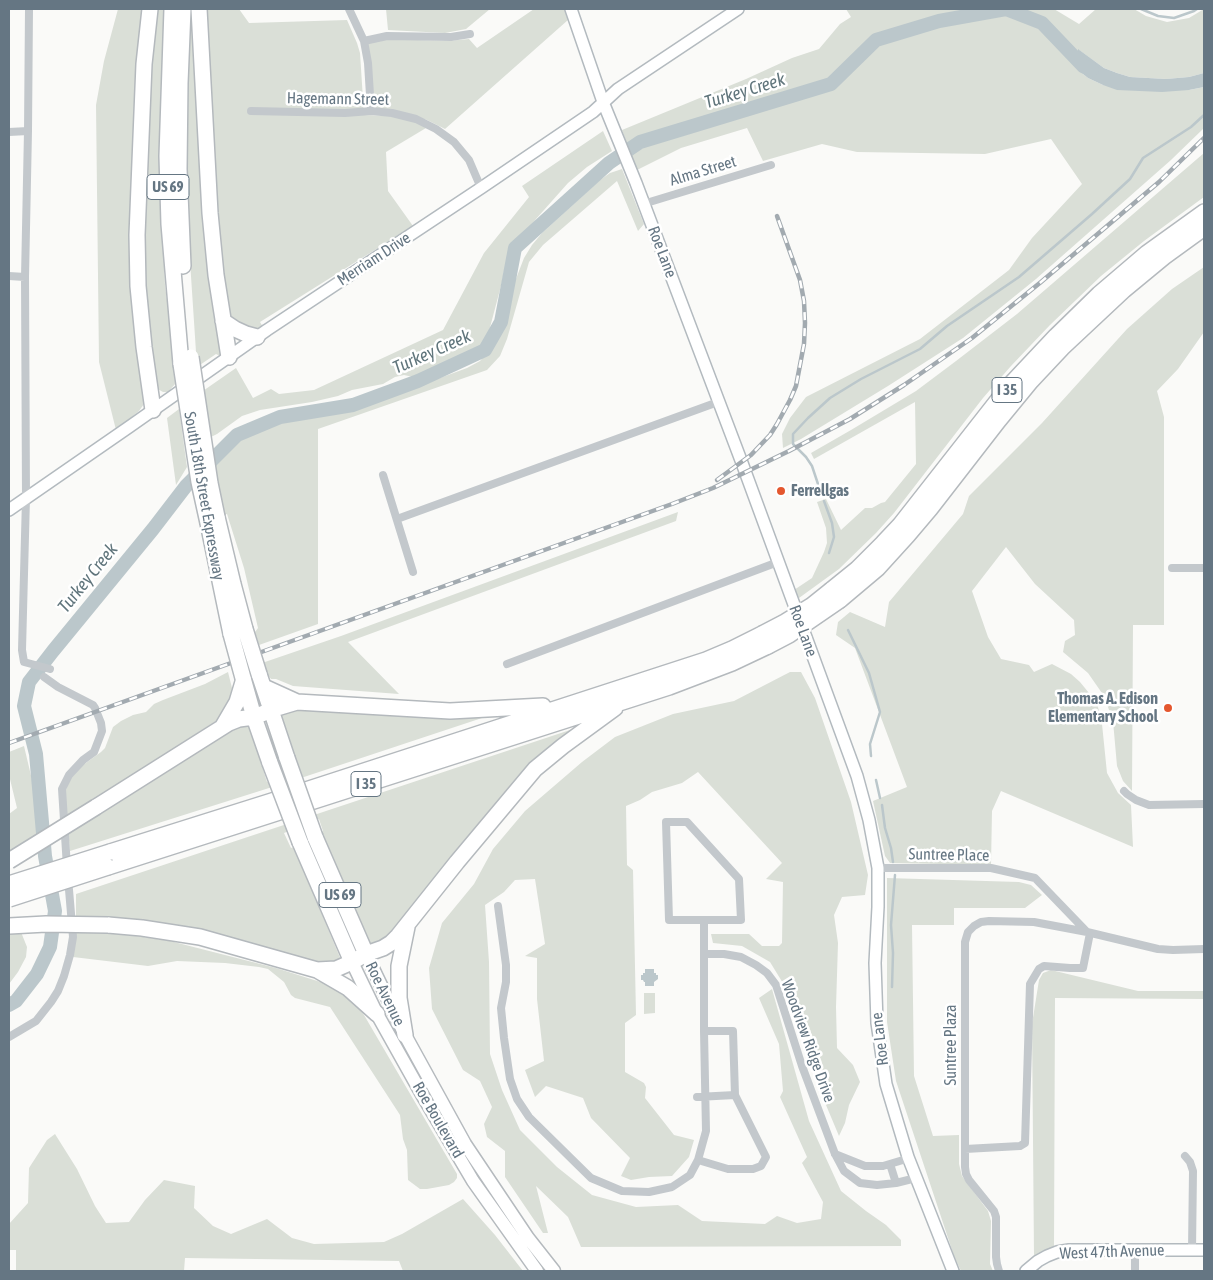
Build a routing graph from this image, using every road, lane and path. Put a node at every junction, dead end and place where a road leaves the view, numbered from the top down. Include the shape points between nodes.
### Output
1 (29, 9) edge
2 (150, 9) edge
3 (172, 9) edge
4 (183, 9) edge
5 (199, 9) edge
6 (349, 9) edge
7 (571, 9) edge
8 (738, 9) edge
9 (470, 34) dead end
10 (364, 41) junction
11 (603, 102) junction
12 (251, 111) dead end
13 (371, 111) junction
14 (28, 131) junction
15 (9, 132) edge
16 (771, 165) dead end
17 (481, 188) junction
18 (643, 204) junction
19 (1204, 212) edge
20 (1204, 228) edge
21 (9, 276) edge
22 (25, 277) junction
23 (223, 321) junction
24 (257, 337) junction
25 (229, 357) junction
26 (186, 360) junction
27 (718, 402) junction
28 (153, 410) junction
29 (383, 475) dead end
30 (26, 498) junction
31 (9, 510) edge
32 (397, 519) junction
33 (212, 520) junction
34 (778, 562) junction
35 (1172, 568) dead end
36 (1204, 568) edge
37 (413, 572) dead end
38 (836, 595) junction
39 (765, 640) junction
40 (507, 664) dead end
41 (50, 668) dead end
42 (44, 677) dead end
43 (243, 680) junction
44 (261, 681) junction
45 (624, 701) junction
46 (297, 702) junction
47 (567, 704) junction
48 (271, 710) junction
49 (254, 717) junction
50 (223, 726) junction
51 (1124, 791) dead end
52 (1204, 804) edge
53 (109, 859) junction
54 (9, 861) edge
55 (878, 868) junction
56 (9, 884) edge
57 (9, 899) edge
58 (498, 906) dead end
59 (704, 920) junction
60 (408, 923) junction
61 (9, 926) edge
62 (1089, 932) junction
63 (1204, 949) edge
64 (366, 954) junction
65 (705, 954) junction
66 (352, 962) junction
67 (317, 970) junction
68 (377, 1014) junction
69 (704, 1031) junction
70 (405, 1035) junction
71 (9, 1037) edge
72 (735, 1095) junction
73 (701, 1097) junction
74 (965, 1148) junction
75 (835, 1154) junction
76 (908, 1156) junction
77 (1185, 1156) dead end
78 (698, 1160) junction
79 (890, 1164) junction
80 (916, 1178) junction
81 (896, 1183) junction
82 (1135, 1250) junction
83 (1198, 1250) edge
84 (537, 1271) edge
85 (554, 1271) edge
86 (953, 1271) edge
87 (999, 1271) edge
88 (1026, 1271) edge
89 (1135, 1271) edge

1 - 14 street
2 - 28 highway via 144,64 137,235 138,286
3 - 26 highway, South 18th Street Expressway / US 69 via 167,156 169,224
4 - 26 highway, South 18th Street Expressway / US 69 via 180,169
5 - 23 highway via 210,213
6 - 10 street
7 - 11 street, Roe Lane
8 - 11 street, Merriam Drive
9 - 10 street via 450,37 386,36
10 - 13 street
11 - 17 street, Merriam Drive
11 - 18 street, Roe Lane
12 - 13 street, Hagemann Street
13 - 17 street, Hagemann Street via 416,119 436,128 469,160
14 - 15 street
14 - 22 street
16 - 18 street, Alma Street
17 - 24 street, Merriam Drive
18 - 27 street, Roe Lane
19 - 38 highway, I 35 via 1099,294 1056,336 1004,393 900,525 857,568
20 - 38 highway, I 35 via 1164,256 1062,348 1031,381 930,509 878,568
21 - 22 street
22 - 30 street
23 - 24 highway
23 - 25 highway
24 - 25 street, Merriam Drive
25 - 28 street, Merriam Drive
26 - 33 highway, South 18th Street Expressway / US 69, bridge via 210,483
27 - 32 street
27 - 34 street, Roe Lane
28 - 30 street, Merriam Drive
29 - 32 street
30 - 31 street, Merriam Drive
30 - 41 street via 22,650 24,662
32 - 37 street
33 - 43 highway, South 18th Street Expressway / US 69, bridge via 231,634
33 - 44 highway, South 18th Street Expressway / US 69, bridge
34 - 40 street
34 - 55 street, Roe Lane via 857,776
35 - 36 street
38 - 39 highway, I 35, bridge via 784,622
39 - 45 highway, I 35 via 732,663
39 - 47 highway, I 35
42 - 71 street via 93,704 102,731 94,752 69,775 62,789 73,937 64,976 51,1002 36,1021
43 - 49 highway, South 18th Street Expressway
43 - 50 highway via 237,702
44 - 46 highway
44 - 48 highway, South 18th Street Expressway / US 69
45 - 53 highway, I 35
45 - 60 highway via 535,769
46 - 47 highway via 450,711
46 - 48 highway
47 - 53 highway, I 35 via 272,801
48 - 49 highway
48 - 64 highway, South 18th Street Expressway / US 69, bridge via 315,837
49 - 50 highway
49 - 66 highway, South 18th Street Expressway, bridge via 300,842
50 - 54 highway, bridge
51 - 52 street via 1149,805
53 - 56 highway, I 35, bridge
53 - 57 highway, I 35, bridge
55 - 62 street, Suntree Place via 991,868 1034,878
55 - 76 street, Roe Lane via 877,1023 886,1084
58 - 78 street via 506,965 501,1008 510,1079 517,1099 529,1117 591,1178 622,1191 649,1192 672,1188 690,1175
59 - 59 street via 741,920 739,879 687,822 666,822 670,920
59 - 65 street
60 - 64 highway via 391,943
60 - 70 highway via 398,980
61 - 67 highway, bridge via 108,925 165,931 200,937
62 - 63 street via 1158,949
62 - 74 street via 1083,968 1044,966 1030,984 1026,1143
62 - 74 street, Suntree Plaza via 1034,922 989,921 981,922 968,932 965,942
64 - 66 highway
64 - 70 main road, Roe Avenue
65 - 69 street
65 - 75 street, Woodview Ridge Drive via 741,957 756,965 776,985
66 - 67 highway via 336,969
66 - 68 main road, Roe Boulevard
67 - 68 highway via 348,988
68 - 84 main road, Roe Boulevard via 473,1181
69 - 72 street via 733,1031
69 - 73 street
70 - 85 main road, Roe Boulevard via 465,1144
72 - 73 street
72 - 78 street via 766,1157 761,1166 753,1169 728,1168
73 - 78 street via 706,1131
74 - 87 street, Suntree Plaza via 966,1174 996,1217
75 - 79 street via 865,1166
75 - 81 street, Woodview Ridge Drive via 844,1171 860,1182
76 - 79 street
76 - 80 street, Roe Lane
77 - 83 street via 1193,1171
79 - 81 street
80 - 81 street, Woodview Ridge Drive
80 - 86 street, Roe Lane
82 - 83 street, West 47th Avenue
82 - 88 street, West 47th Avenue via 1058,1252
82 - 89 street

